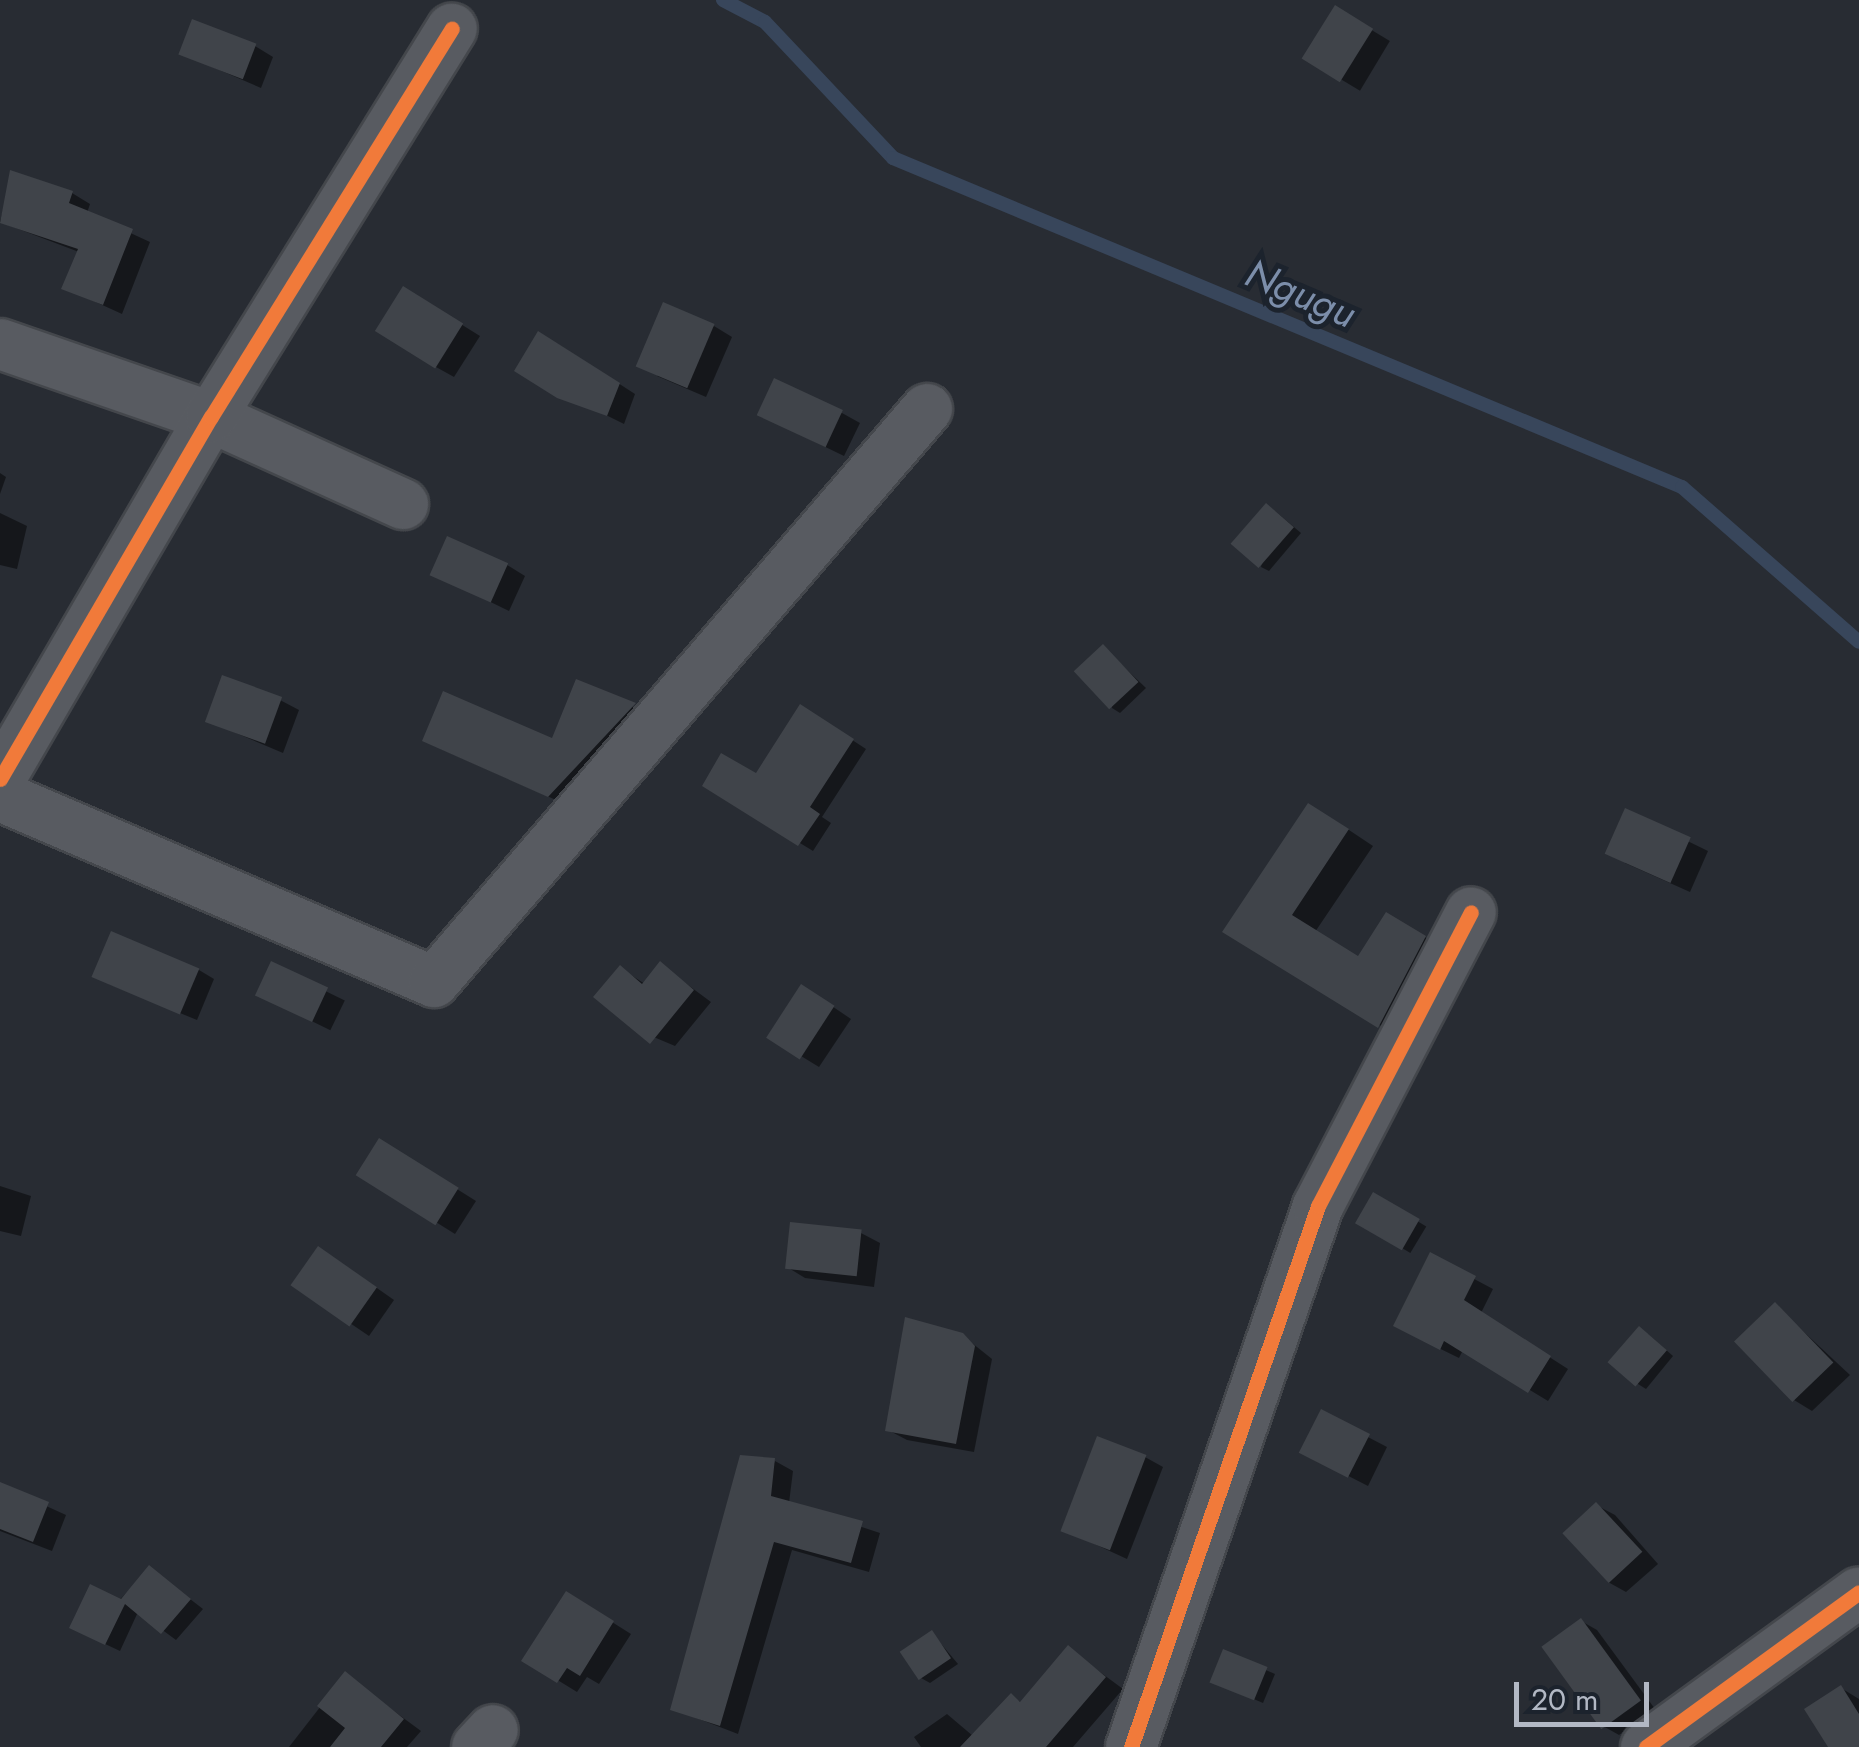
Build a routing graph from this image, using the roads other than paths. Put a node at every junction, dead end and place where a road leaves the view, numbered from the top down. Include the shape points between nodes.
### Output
1 (452, 29) dead end
2 (0, 344) edge
3 (926, 409) dead end
4 (211, 418) junction
5 (403, 504) dead end
6 (0, 779) edge
7 (0, 796) edge
8 (1472, 912) dead end
9 (1859, 1592) edge
10 (1130, 1747) edge
11 (1646, 1747) edge

1 - 4 street
2 - 4 street
3 - 7 street via 434,982
4 - 5 street
4 - 6 street
8 - 10 street via 1318,1206
9 - 11 street

